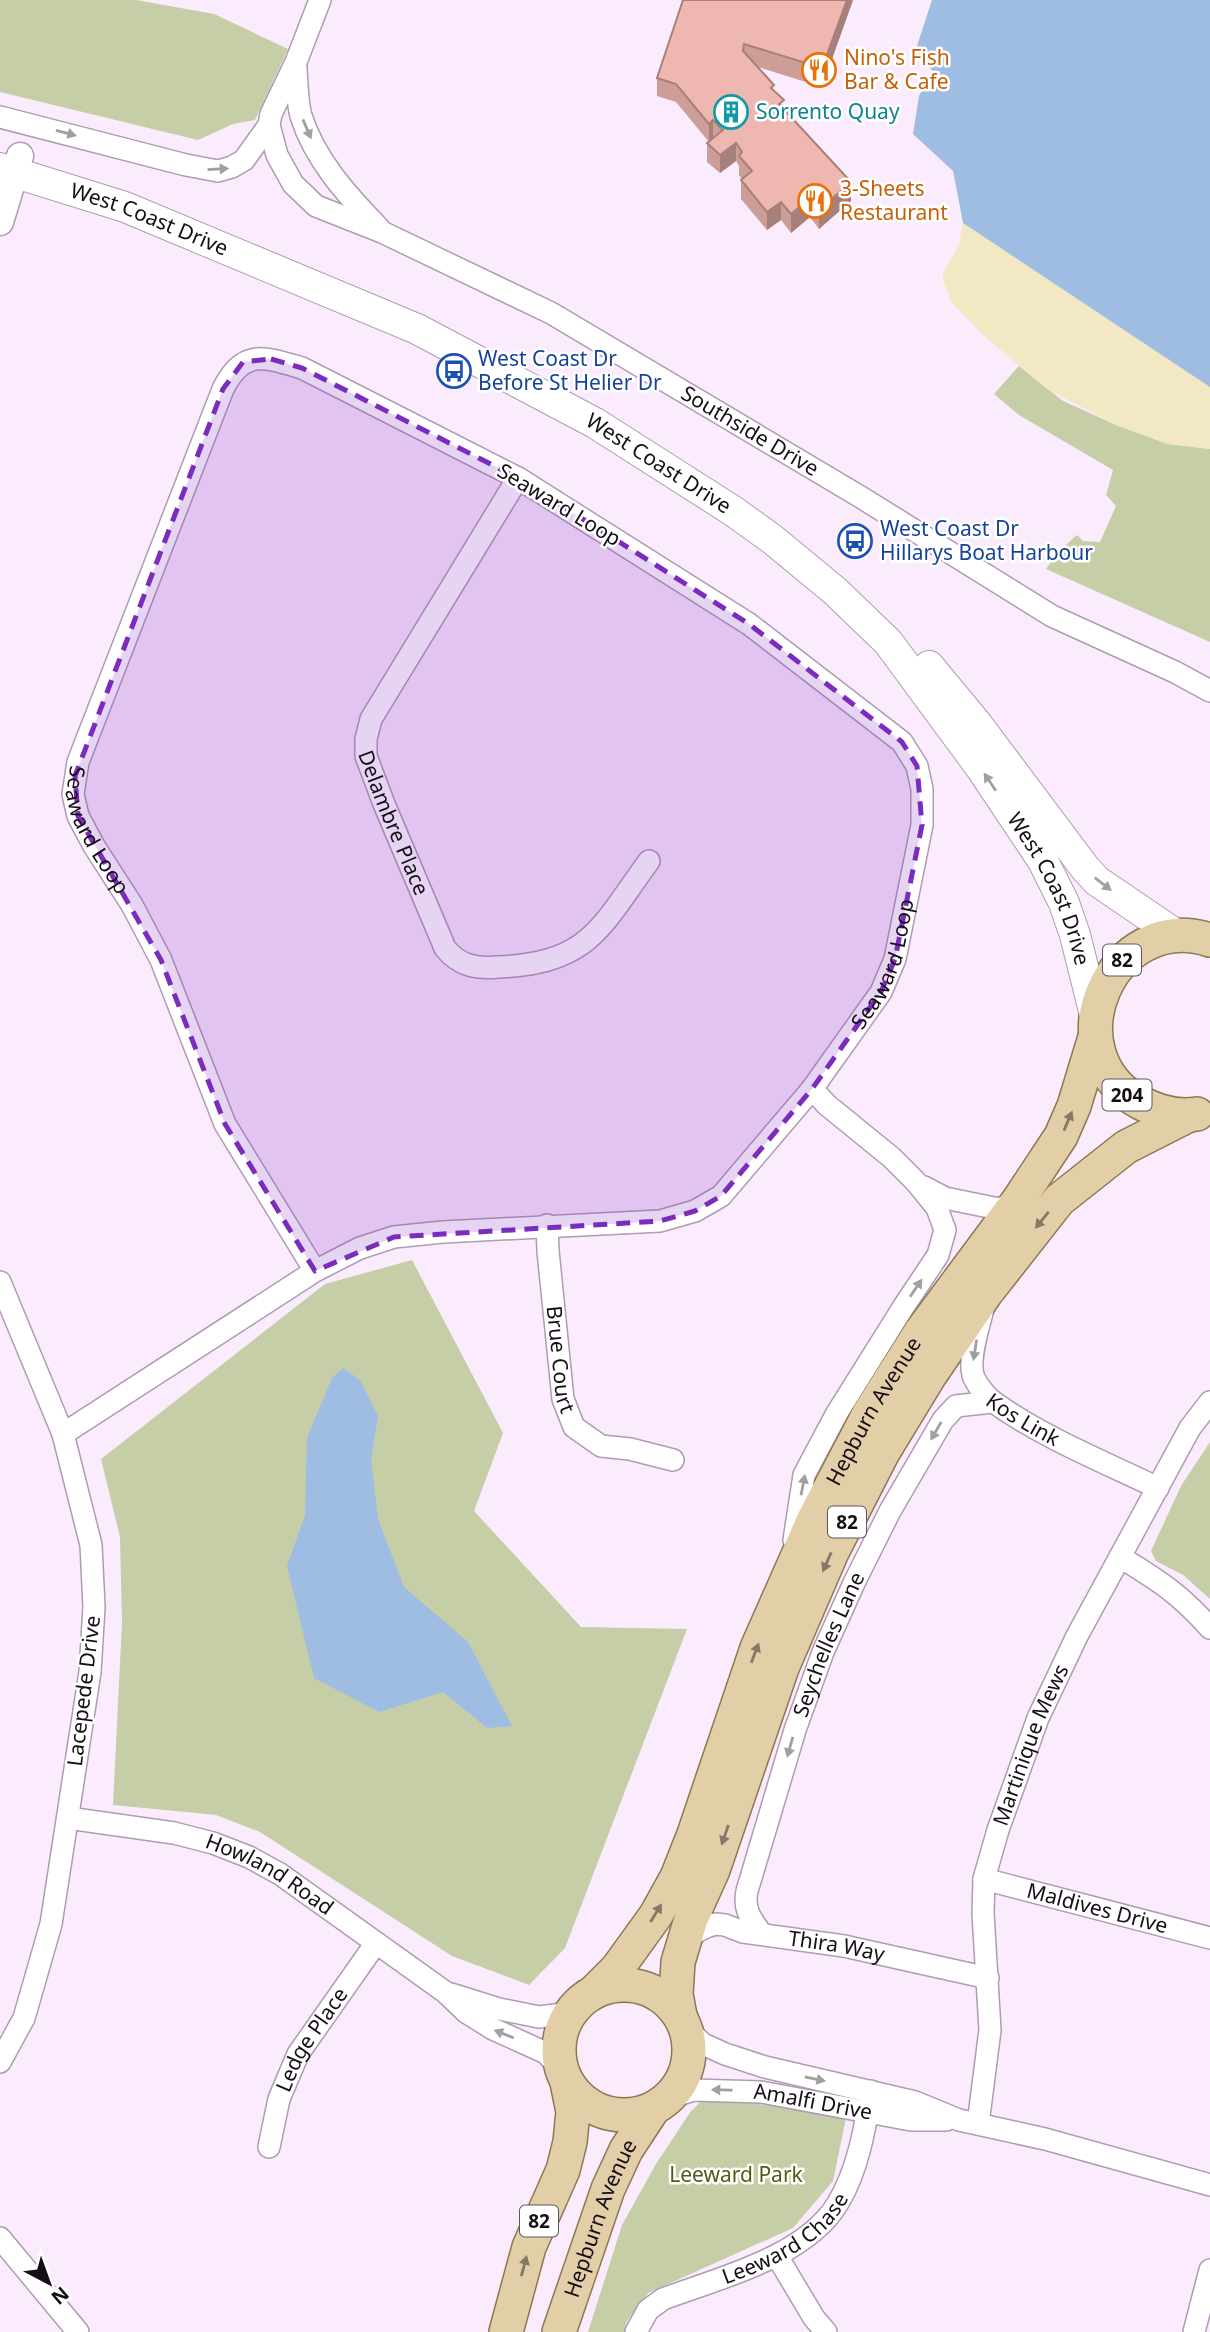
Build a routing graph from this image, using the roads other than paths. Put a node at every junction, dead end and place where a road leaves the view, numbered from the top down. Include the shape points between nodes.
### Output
1 (320, 0) edge
2 (296, 62) junction
3 (0, 117) edge
4 (270, 125) junction
5 (9, 162) edge
6 (0, 222) edge
7 (382, 232) junction
8 (518, 478) junction
9 (929, 538) junction
10 (1210, 676) edge
11 (1210, 691) edge
12 (649, 860) dead end
13 (1199, 936) edge
14 (1095, 1026) junction
15 (812, 1089) junction
16 (1200, 1113) edge
17 (916, 1182) junction
18 (1018, 1201) junction
19 (547, 1225) junction
20 (315, 1271) junction
21 (0, 1282) edge
22 (986, 1293) junction
23 (992, 1402) junction
24 (1210, 1402) edge
25 (63, 1434) junction
26 (674, 1460) dead end
27 (1158, 1488) junction
28 (1120, 1557) junction
29 (788, 1576) junction
30 (1210, 1628) edge
31 (68, 1818) junction
32 (984, 1879) junction
33 (761, 1933) junction
34 (684, 1938) junction
35 (1210, 1938) edge
36 (376, 1944) junction
37 (988, 1978) junction
38 (445, 1992) junction
39 (583, 2002) junction
40 (682, 2022) junction
41 (0, 2062) edge
42 (564, 2075) junction
43 (870, 2101) junction
44 (660, 2103) junction
45 (968, 2122) junction
46 (268, 2147) dead end
47 (1210, 2185) edge
48 (0, 2238) edge
49 (777, 2256) junction
50 (1210, 2270) edge
51 (76, 2332) edge
52 (506, 2332) edge
53 (559, 2332) edge
54 (636, 2332) edge
55 (826, 2332) edge
56 (1194, 2332) edge

1 - 2 street, Southside Drive
2 - 4 street, Southside Drive
2 -> 7 street, Southside Drive via 302,117 316,151
3 -> 4 street via 218,171 244,160
4 - 7 street, Southside Drive via 277,155 293,184 316,206
5 - 6 street
5 -> 13 main road, West Coast Drive via 140,194 412,310 640,432 767,514 878,606 977,723 1097,881
14 -> 5 main road, West Coast Drive / 204 via 1075,935 1043,861 888,642 772,539 595,423 417,329
7 - 9 street, Southside Drive via 551,313
8 - 12 street, Delambre Place via 371,719 366,756 446,948 465,965 517,966 551,961 573,951 595,935
8 - 15 street, Seaward Loop via 750,624 887,729 917,766 922,825 895,959 881,992
8 - 20 street, Seaward Loop via 302,368 271,359 243,362 223,389 75,776 78,816 161,960 225,1124
9 - 10 street, Southside Drive via 1055,605
9 - 11 street, Southside Drive via 1052,616
13 - 14 main road, 82 via 1148,943 1122,960 1103,986
14 - 16 main road, 204 via 1105,1069 1126,1095 1156,1111
18 -> 14 main road, Hepburn Avenue / 82 via 1061,1136 1074,1106
15 - 17 street
15 - 19 street, Seaward Loop via 721,1196 695,1211 660,1221
16 -> 22 main road, Hepburn Avenue / 82 via 1126,1147 1059,1200
17 - 18 street via 945,1198 999,1209
29 -> 17 street via 804,1475 837,1413 938,1255 945,1230 937,1208
18 - 29 main road, Hepburn Avenue / 82 via 920,1333 870,1412
19 - 20 street, Seaward Loop via 394,1237
19 - 26 street, Brue Court via 563,1399 573,1427 601,1446
20 - 25 street, Seaward Loop
21 - 25 street, Lacepede Drive
22 -> 23 street, Kos Link via 973,1371
22 -> 34 main road, Hepburn Avenue / 82 via 882,1454 832,1552 782,1668 713,1870
23 - 27 street, Kos Link
23 -> 33 street, Seychelles Lane via 956,1406 943,1420 853,1583 795,1730 747,1891 746,1908
24 - 27 street, Martinique Mews
25 - 31 street, Lacepede Drive via 90,1545 94,1607 90,1672
27 - 28 street, Martinique Mews
28 - 30 street via 1171,1588
28 - 32 street, Martinique Mews via 1038,1718
39 -> 29 main road, Hepburn Avenue / 82 via 617,1969 677,1877 757,1648
31 - 36 street, Howland Road via 174,1833 225,1847 280,1874
31 - 41 street, Lacepede Drive via 51,1924 24,2018
32 - 35 street, Maldives Drive
32 - 37 street, Martinique Mews
33 - 34 street, Thira Way via 715,1924
33 - 37 street, Thira Way
34 - 40 main road, Hepburn Avenue / 82 via 676,1994
36 - 38 street, Howland Road
36 - 46 street, Ledge Place via 298,2054 279,2099
37 - 45 street, Martinique Mews via 990,2030
38 - 39 street, Howland Road via 540,2017
42 -> 38 street, Howland Road via 546,2053 493,2029
39 - 40 main road via 621,1984 635,1985 661,1996
39 - 42 main road, 82 via 563,2025 559,2039
40 -> 43 street, Amalfi Drive via 704,2044 725,2054
40 - 44 main road, 82 via 688,2040 687,2066 680,2084
42 - 44 main road via 575,2094 598,2110 625,2115
52 -> 42 main road, 82 via 529,2246 570,2142 573,2112
43 -> 44 street, Amalfi Drive via 694,2090
43 - 45 street, Amalfi Drive via 911,2120
43 - 49 street, Leeward Chase via 862,2141 838,2203 807,2238
44 - 53 main road, Hepburn Avenue / 82 via 626,2150 608,2189
45 - 47 street, Amalfi Drive
48 - 51 street
49 - 54 street, Leeward Chase via 663,2299 648,2310
49 - 55 street
50 - 56 street

